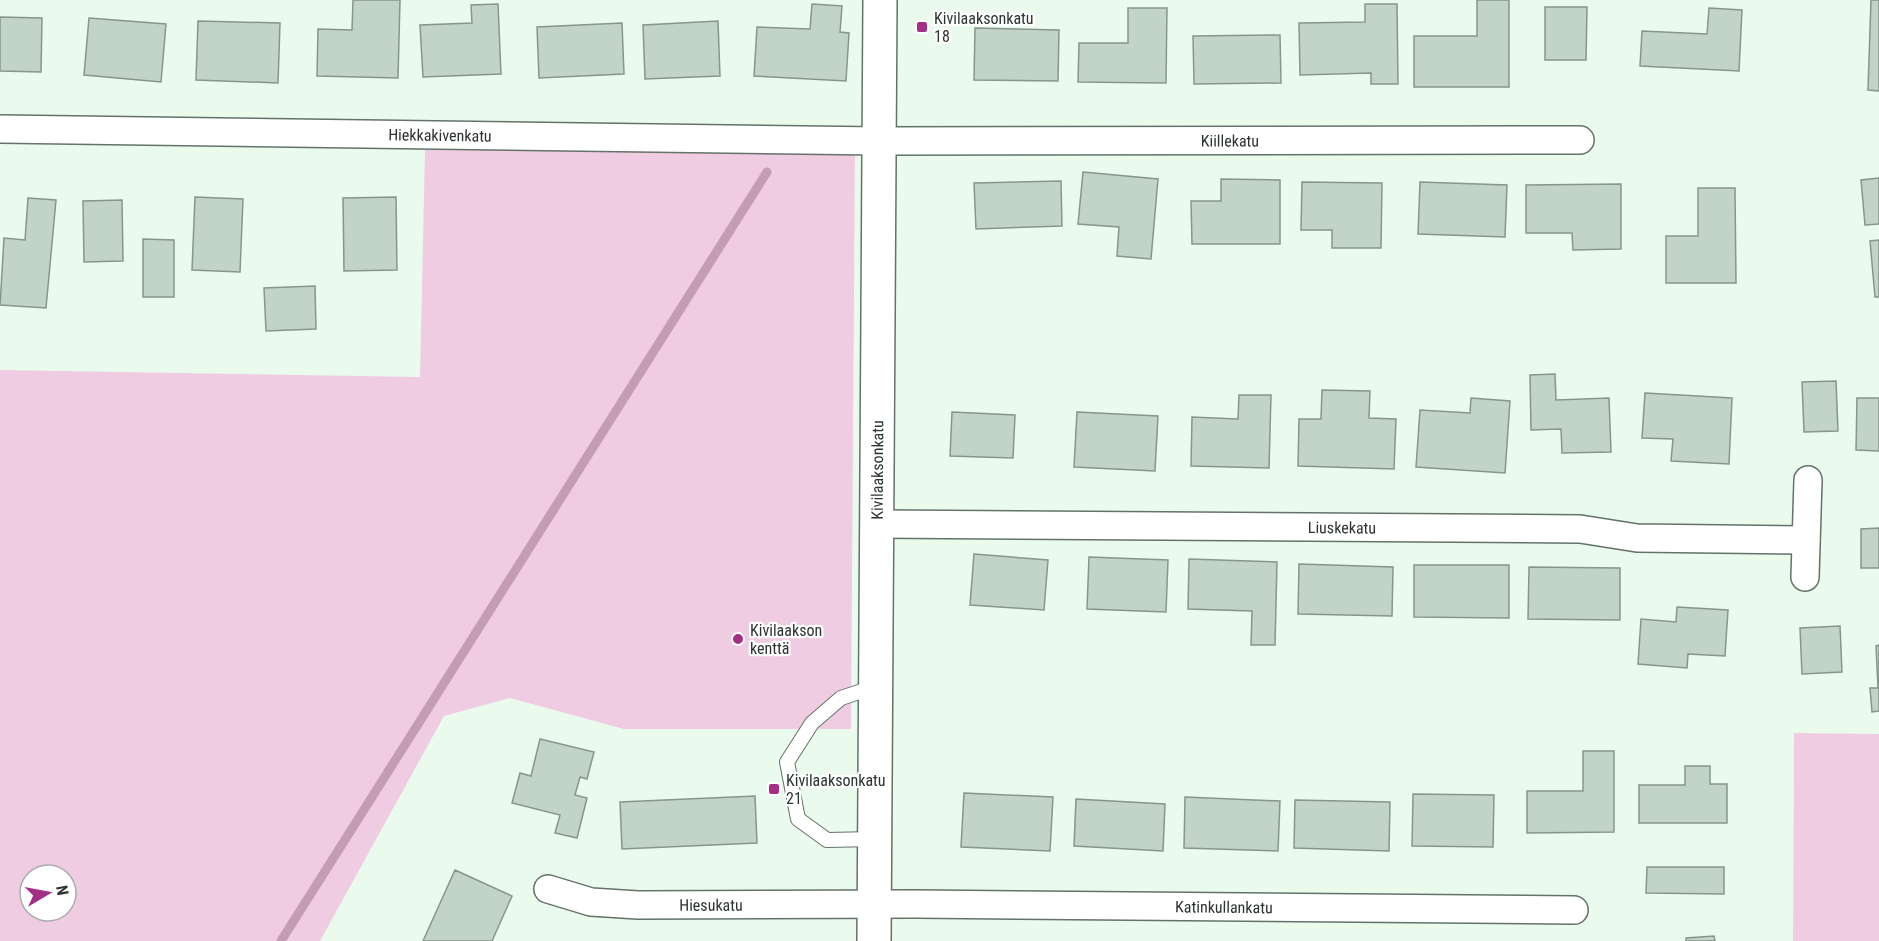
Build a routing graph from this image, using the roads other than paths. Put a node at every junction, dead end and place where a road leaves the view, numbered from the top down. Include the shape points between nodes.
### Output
1 (880, 0) edge
2 (0, 129) edge
3 (1580, 140) dead end
4 (880, 141) junction
5 (1808, 480) dead end
6 (877, 524) junction
7 (1806, 540) junction
8 (1805, 577) dead end
9 (876, 686) junction
10 (874, 839) junction
11 (548, 889) dead end
12 (875, 904) junction
13 (1574, 910) dead end
14 (874, 941) edge

1 - 4 street, Kivilaaksonkatu
2 - 4 street, Hiekkakivenkatu
3 - 4 street, Kiillekatu
4 - 6 street, Kivilaaksonkatu
5 - 7 street
6 - 7 street, Liuskekatu via 1580,529 1637,538
6 - 9 street, Kivilaaksonkatu
7 - 8 street
9 - 10 street, Kivilaaksonkatu
9 - 10 lane via 841,698 812,723 787,762 798,819 826,840
10 - 12 street, Kivilaaksonkatu
11 - 12 street, Hiesukatu via 591,902 638,905
12 - 13 street, Katinkullankatu
12 - 14 street, Kivilaaksonkatu

